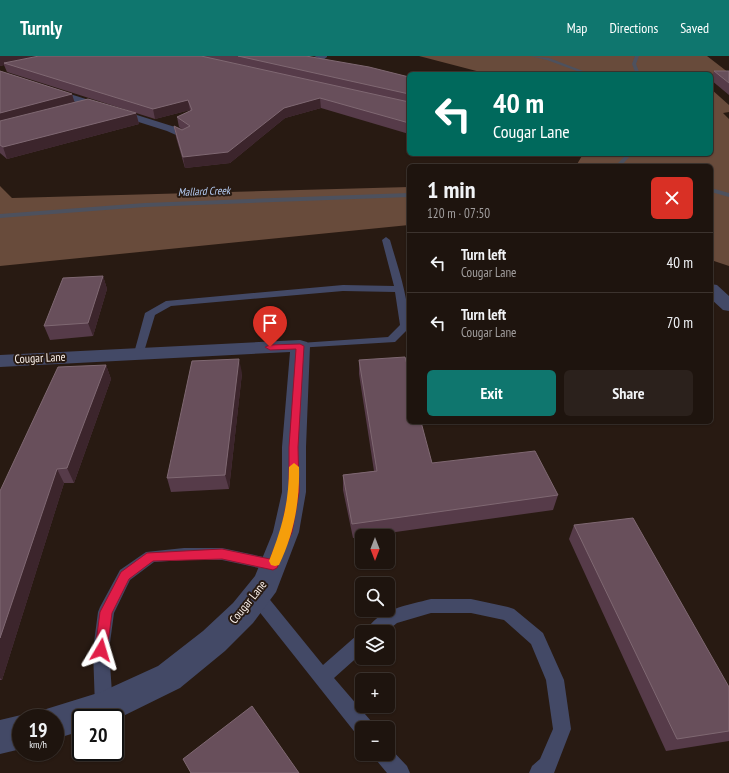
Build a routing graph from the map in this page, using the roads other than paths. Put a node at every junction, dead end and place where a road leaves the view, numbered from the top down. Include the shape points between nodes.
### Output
1 (2, 71) edge
2 (91, 104) junction
3 (72, 109) edge
4 (185, 136) edge
5 (386, 240) dead end
6 (399, 289) junction
7 (713, 291) edge
8 (729, 306) edge
9 (300, 346) junction
10 (139, 353) junction
11 (0, 361) edge
12 (273, 565) junction
13 (256, 595) junction
14 (383, 625) edge
15 (355, 648) edge
16 (322, 677) junction
17 (104, 708) junction
18 (64, 719) edge
19 (358, 721) edge
20 (12, 734) edge
21 (0, 737) edge
22 (390, 761) edge
23 (400, 773) edge
24 (539, 773) edge

1 - 2 street
2 - 3 street
2 - 4 street
5 - 6 lane
6 - 9 lane via 405,326 391,340
6 - 10 lane via 343,288 169,303 150,313
7 - 8 street
9 - 10 street, Cougar Lane
9 - 12 street, Cougar Lane via 294,492 286,532
10 - 11 street, Cougar Lane
12 - 13 street, Cougar Lane via 266,583
12 - 17 lane via 222,554 151,556 125,575 106,612 101,650
13 - 16 lane
13 - 17 street, Cougar Lane via 243,613 214,641 169,677
14 - 24 lane via 392,618 431,606 471,606 508,614 537,639 555,680 562,729 546,766
15 - 16 lane
16 - 19 lane
17 - 18 street, Cougar Lane
20 - 21 street
22 - 23 lane

